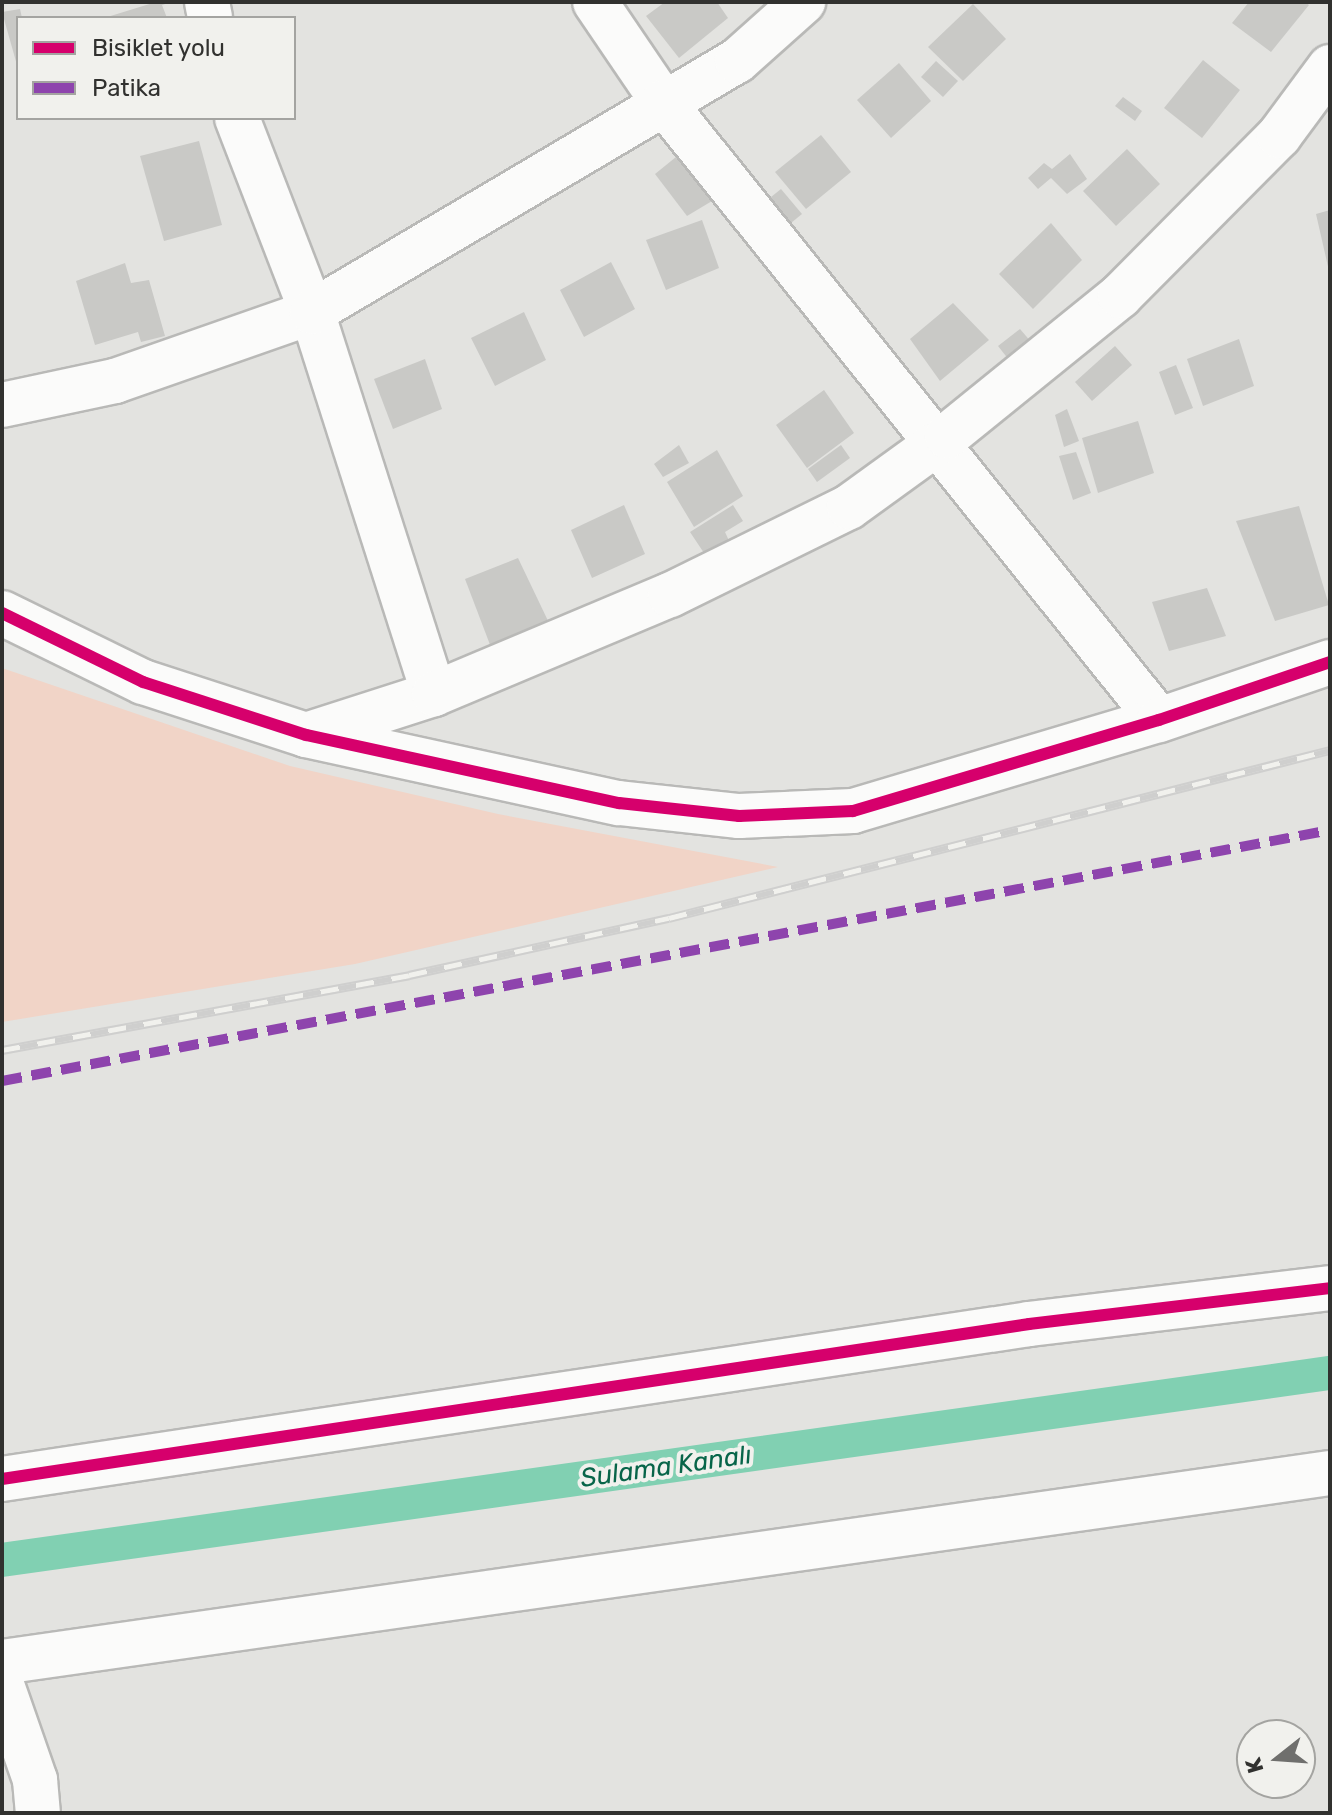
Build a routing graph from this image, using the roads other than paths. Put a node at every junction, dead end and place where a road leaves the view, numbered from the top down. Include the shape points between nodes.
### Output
1 (595, 2) edge
2 (803, 2) edge
3 (1330, 67) edge
4 (663, 102) junction
5 (238, 120) edge
6 (312, 312) junction
7 (2, 405) edge
8 (936, 444) junction
9 (2, 613) edge
10 (1330, 662) edge
11 (434, 694) junction
12 (1159, 720) junction
13 (306, 735) junction
14 (1330, 1288) edge
15 (1330, 1473) edge
16 (2, 1479) edge
17 (2, 1662) edge
18 (2, 1685) edge
19 (38, 1813) edge

1 - 4 street
2 - 4 street via 737,61
3 - 8 street via 1279,136 1120,296
4 - 6 street
4 - 8 street
5 - 6 street
6 - 7 street via 115,381
6 - 11 street
8 - 11 street via 849,507 670,595
8 - 12 street
9 - 13 street via 143,682
10 - 12 street
11 - 13 street
12 - 13 street via 853,811 739,816 619,803
14 - 16 street via 1029,1324
15 - 17 street
18 - 19 street via 35,1780

